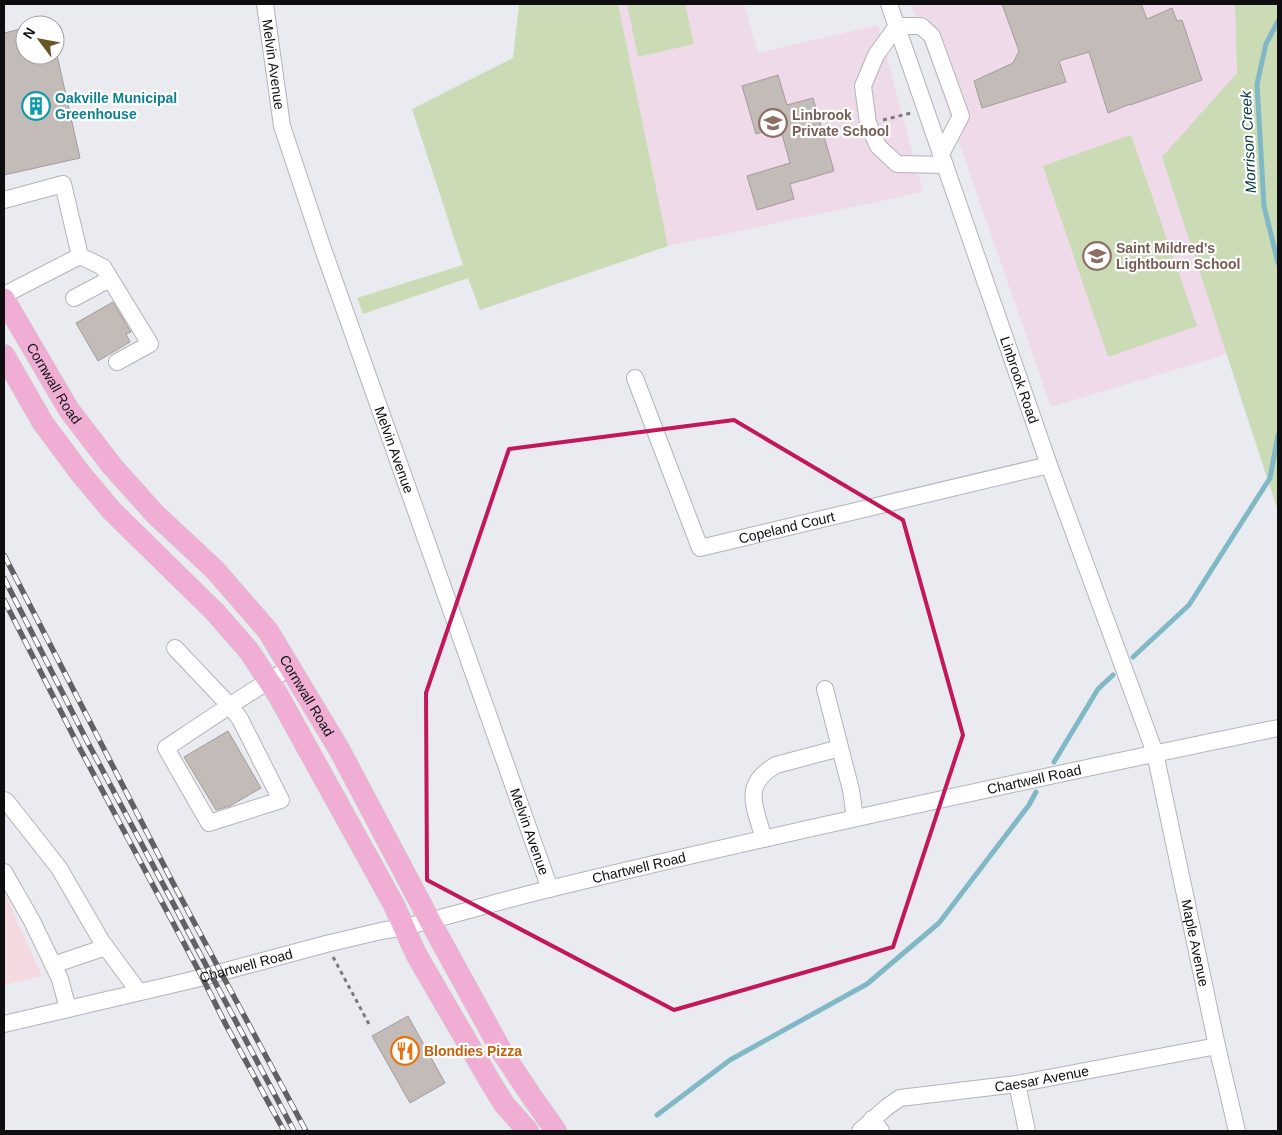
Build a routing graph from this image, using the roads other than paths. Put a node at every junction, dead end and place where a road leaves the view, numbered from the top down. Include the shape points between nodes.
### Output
1 (265, 4) edge
2 (889, 4) edge
3 (897, 26) junction
4 (943, 159) junction
5 (4, 200) edge
6 (80, 256) junction
7 (110, 278) junction
8 (4, 295) edge
9 (74, 298) dead end
10 (4, 299) edge
11 (4, 356) edge
12 (117, 362) dead end
13 (635, 378) dead end
14 (1050, 465) junction
15 (174, 648) dead end
16 (291, 667) junction
17 (268, 680) junction
18 (826, 689) dead end
19 (230, 706) junction
20 (1278, 728) edge
21 (840, 748) junction
22 (1155, 753) junction
23 (4, 800) edge
24 (855, 818) junction
25 (764, 839) junction
26 (4, 872) edge
27 (550, 889) junction
28 (430, 921) junction
29 (405, 927) junction
30 (106, 947) junction
31 (53, 965) junction
32 (139, 992) junction
33 (68, 1008) junction
34 (4, 1024) edge
35 (1216, 1046) junction
36 (1016, 1084) junction
37 (877, 1125) edge
38 (528, 1131) edge
39 (556, 1131) edge
40 (860, 1131) edge
41 (1027, 1131) edge
42 (1237, 1131) edge

1 - 27 street, Melvin Avenue via 282,126
2 - 3 street, Linbrook Road
3 - 4 street, Linbrook Road
3 - 4 street via 920,26 932,36 961,116
3 - 4 street via 876,55 863,86 868,123 878,146 897,164
4 - 14 street, Linbrook Road
5 - 6 street via 64,184
6 - 7 street via 103,267
6 - 8 street
7 - 9 street
7 - 12 street via 150,344
10 - 16 main road, Cornwall Road via 69,410 112,466 155,514 215,570 268,631
11 - 17 main road, Cornwall Road via 43,423 81,474 112,511 216,613
13 - 14 street, Copeland Court via 700,548
14 - 22 street, Linbrook Road
15 - 19 street
16 - 17 street
16 - 28 main road, Cornwall Road via 339,749
17 - 19 street
17 - 29 main road, Cornwall Road
18 - 21 street
19 - 19 street via 166,748 209,822 281,800 240,719
20 - 22 street, Chartwell Road
21 - 24 street
21 - 25 street via 776,765 758,779 753,798
22 - 24 street, Chartwell Road
22 - 35 street, Maple Avenue
23 - 30 street via 59,868
24 - 25 street, Chartwell Road
25 - 27 street, Chartwell Road
26 - 31 street
27 - 28 street, Chartwell Road
28 - 29 street, Chartwell Road
28 - 39 main road, Cornwall Road via 502,1052
29 - 32 street, Chartwell Road
29 - 38 main road, Cornwall Road via 416,954 491,1083 504,1104
30 - 31 street
30 - 32 street
31 - 33 street
32 - 33 street, Chartwell Road
33 - 34 street, Chartwell Road
35 - 36 street, Caesar Avenue
35 - 42 street, Maple Avenue
36 - 37 street, Caesar Avenue via 900,1098 887,1107
36 - 41 street
37 - 40 street, Caesar Avenue

